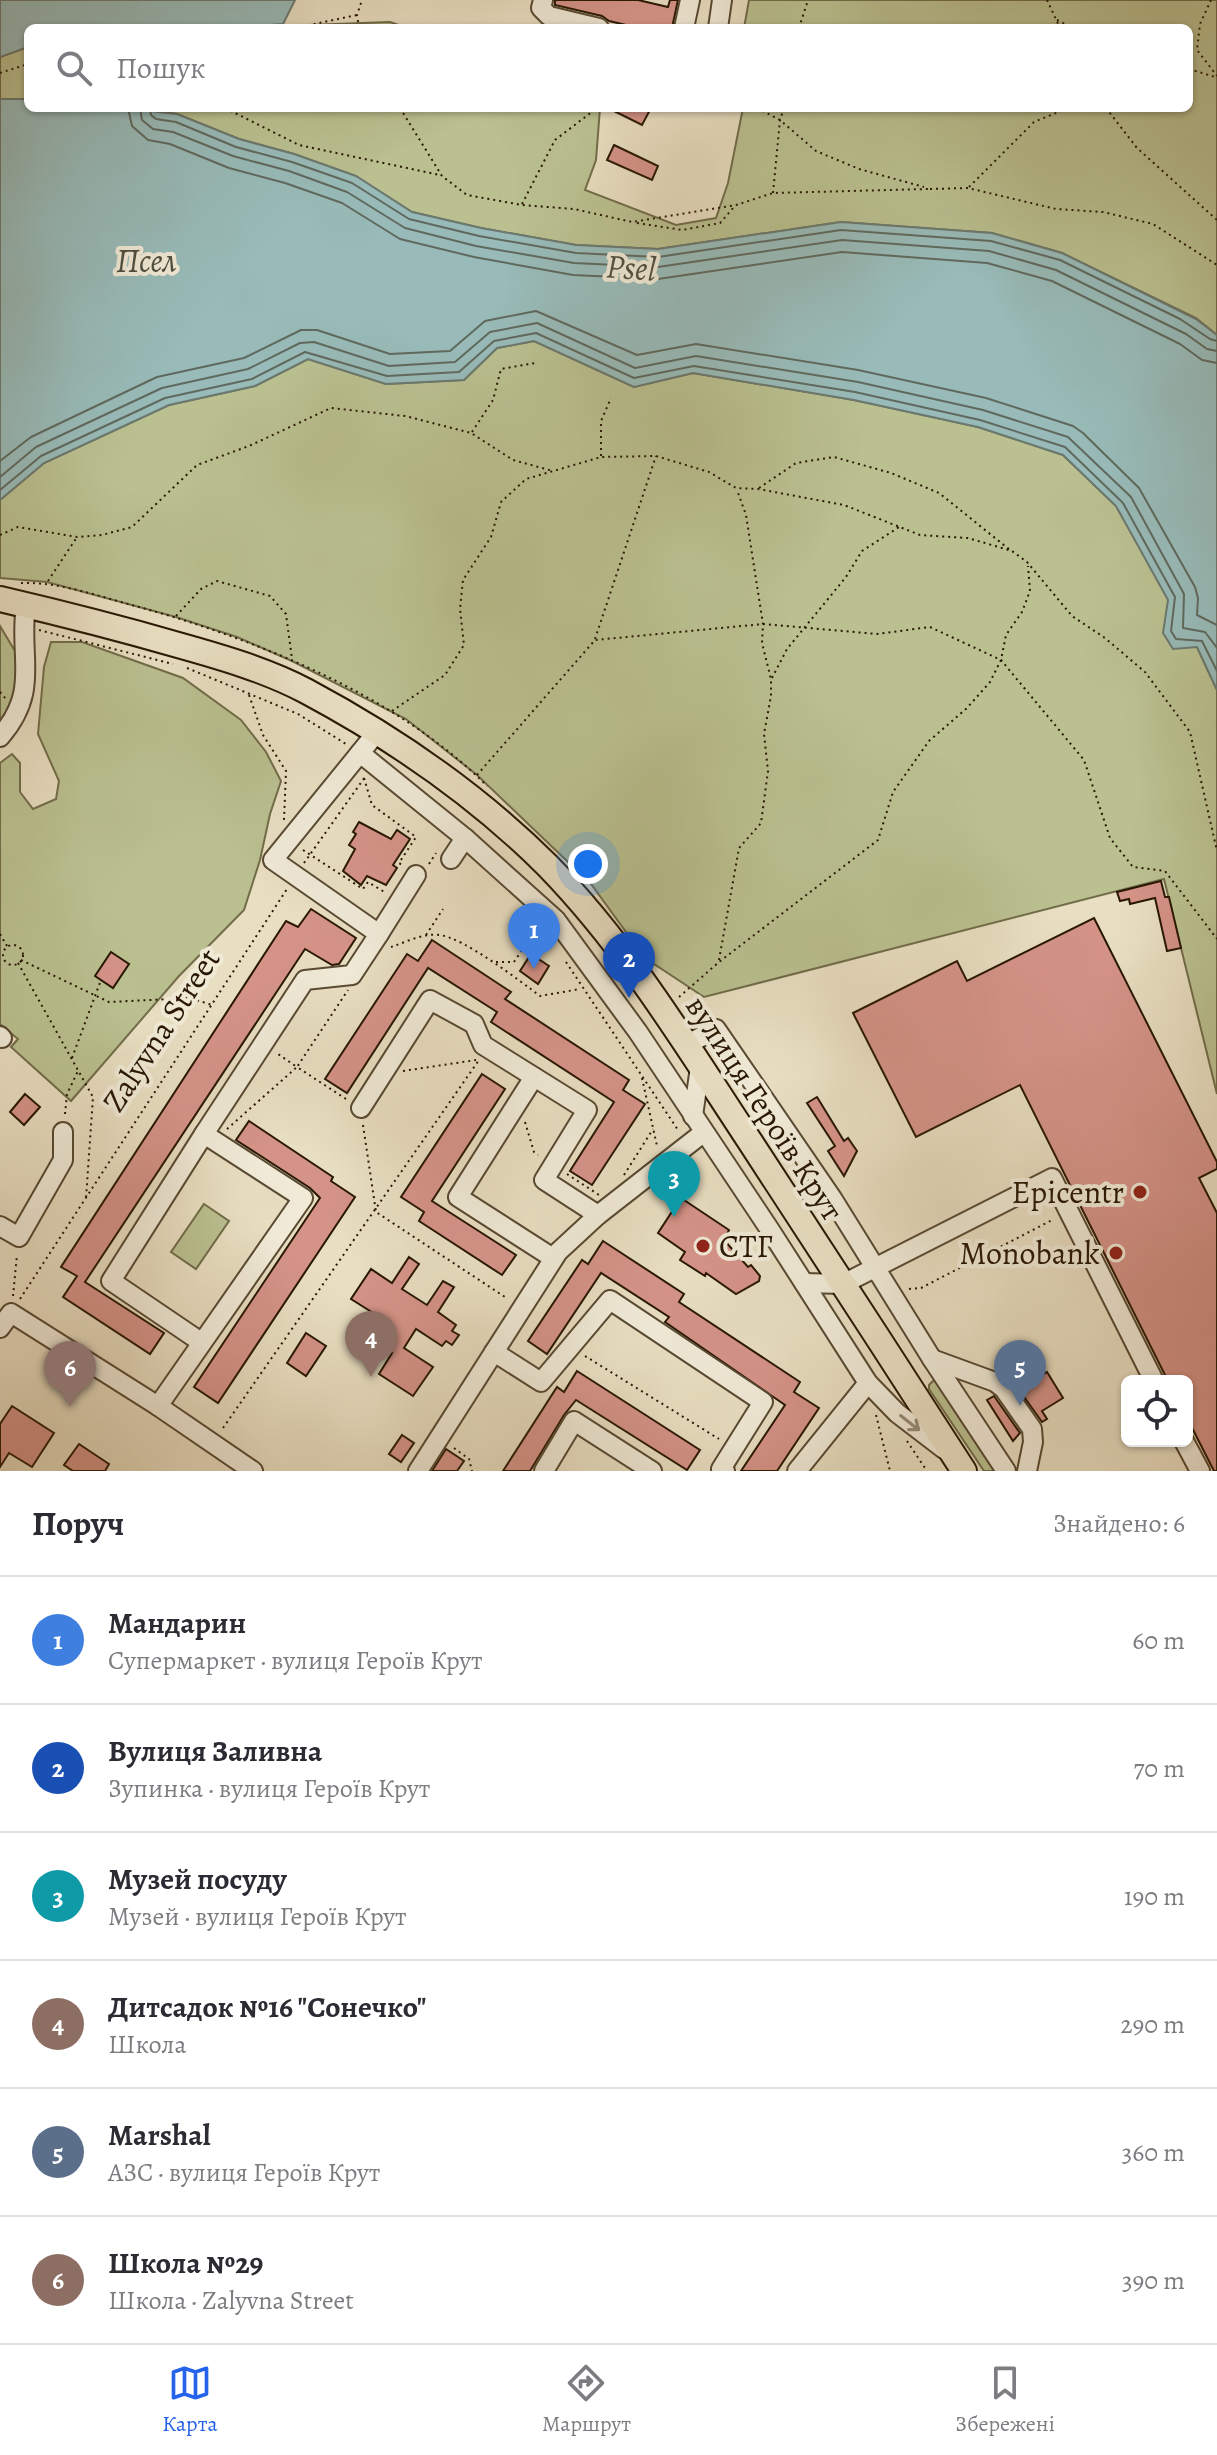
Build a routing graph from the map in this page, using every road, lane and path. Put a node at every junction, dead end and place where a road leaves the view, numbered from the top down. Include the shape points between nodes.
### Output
1 (362, 0) edge
2 (543, 0) edge
3 (690, 0) edge
4 (722, 0) edge
5 (808, 0) edge
6 (1047, 0) edge
7 (1211, 0) edge
8 (357, 15) junction
9 (1056, 20) junction
10 (315, 24) edge
11 (358, 24) edge
12 (582, 24) edge
13 (685, 24) edge
14 (719, 24) edge
15 (800, 24) edge
16 (1058, 24) edge
17 (1064, 24) edge
18 (24, 65) edge
19 (1193, 70) edge
20 (0, 73) edge
21 (1217, 77) edge
22 (233, 112) edge
23 (402, 112) edge
24 (592, 112) edge
25 (765, 112) edge
26 (783, 112) edge
27 (1058, 112) edge
28 (1109, 112) edge
29 (780, 120) junction
30 (442, 176) junction
31 (968, 188) junction
32 (928, 189) junction
33 (773, 193) junction
34 (522, 205) junction
35 (736, 205) junction
36 (1217, 220) edge
37 (632, 222) junction
38 (1217, 265) edge
39 (535, 363) dead end
40 (611, 398) dead end
41 (471, 433) junction
42 (656, 456) junction
43 (601, 457) junction
44 (554, 472) junction
45 (736, 488) junction
46 (758, 489) junction
47 (899, 527) junction
48 (0, 535) edge
49 (77, 537) junction
50 (1012, 551) junction
51 (1027, 562) junction
52 (13, 603) edge
53 (176, 617) dead end
54 (763, 624) junction
55 (806, 628) junction
56 (595, 640) junction
57 (1001, 660) junction
58 (292, 661) dead end
59 (771, 679) junction
60 (249, 694) junction
61 (392, 711) dead end
62 (377, 732) junction
63 (0, 737) edge
64 (360, 753) junction
65 (477, 775) dead end
66 (465, 838) junction
67 (286, 844) junction
68 (1217, 851) edge
69 (310, 855) junction
70 (451, 859) dead end
71 (412, 872) joint
72 (295, 876) junction
73 (392, 897) dead end
74 (443, 909) dead end
75 (0, 934) edge
76 (426, 936) junction
77 (530, 938) dead end
78 (1217, 939) edge
79 (382, 942) junction
80 (0, 948) edge
81 (6, 949) junction
82 (561, 953) dead end
83 (20, 962) junction
84 (495, 962) junction
85 (719, 962) junction
86 (101, 980) dead end
87 (603, 985) junction
88 (583, 988) junction
89 (95, 997) junction
90 (213, 1005) junction
91 (662, 1010) junction
92 (263, 1045) junction
93 (686, 1045) junction
94 (500, 1056) junction
95 (72, 1059) junction
96 (477, 1060) junction
97 (639, 1063) dead end
98 (700, 1067) junction
99 (79, 1070) junction
100 (382, 1075) junction
101 (642, 1076) junction
102 (534, 1077) junction
103 (519, 1101) junction
104 (361, 1108) joint
105 (693, 1116) junction
106 (653, 1128) junction
107 (63, 1132) joint
108 (209, 1138) junction
109 (696, 1139) junction
110 (553, 1165) junction
111 (661, 1165) junction
112 (623, 1177) dead end
113 (86, 1199) junction
114 (605, 1209) junction
115 (376, 1212) junction
116 (1069, 1212) junction
117 (0, 1226) edge
118 (19, 1237) junction
119 (553, 1258) junction
120 (875, 1267) junction
121 (804, 1283) junction
122 (843, 1284) junction
123 (892, 1295) junction
124 (522, 1308) junction
125 (5, 1321) edge
126 (201, 1342) junction
127 (571, 1346) junction
128 (494, 1352) junction
129 (932, 1359) junction
130 (1151, 1375) edge
131 (905, 1377) junction
132 (868, 1383) junction
133 (158, 1406) junction
134 (876, 1413) dead end
135 (439, 1437) junction
136 (213, 1442) junction
137 (1187, 1447) edge
138 (734, 1448) junction
139 (960, 1465) edge
140 (722, 1470) edge
141 (253, 1471) edge
142 (418, 1471) edge
143 (472, 1471) edge
144 (544, 1471) edge
145 (652, 1471) edge
146 (797, 1471) edge
147 (890, 1471) edge
148 (1006, 1471) edge
149 (1027, 1471) edge
150 (1200, 1471) edge

1 - 8 path
2 - 12 street via 541,8 549,16
3 - 13 street
4 - 14 street
5 - 15 path
6 - 9 path
7 - 21 path via 1200,24 1197,50
8 - 10 path
8 - 11 path
9 - 16 path
9 - 17 path
18 - 20 path
19 - 21 path
22 - 30 path via 299,145
23 - 30 path
24 - 34 path via 555,140
25 - 29 path
26 - 29 path
27 - 31 path via 1034,122
28 - 36 path via 1137,148
29 - 32 path via 816,151
29 - 33 path
30 - 34 path via 467,195
31 - 32 path
31 - 38 path via 1153,224
32 - 33 path
33 - 35 path
34 - 37 path
35 - 37 path
35 - 37 path via 720,223 682,230
39 - 41 path via 501,369 493,400
40 - 43 path via 601,421
41 - 44 path via 513,460
41 - 49 path via 405,416 331,408 197,465 132,527
42 - 43 path
42 - 45 path via 709,472
42 - 56 path
43 - 44 path
44 - 61 path via 526,479 501,502 491,537 463,580 464,645 445,675
45 - 46 path
45 - 54 path via 746,515
46 - 47 path via 844,505
46 - 50 path via 796,463 834,457 939,493
47 - 50 path
47 - 55 path via 862,551
48 - 49 path via 18,527
49 - 52 path via 47,582
50 - 51 path
51 - 57 path via 1030,591 1006,635
51 - 68 path via 1072,616 1145,672 1190,732
52 - 60 path
52 - 62 main road, вулиця Героїв Крут via 225,658 303,690
52 - 63 street via 27,679 17,711
53 - 58 path via 201,589 217,581 270,596 286,614
54 - 55 path
54 - 56 path
54 - 59 path
55 - 57 path via 877,634 930,627
55 - 59 path
56 - 65 path
57 - 78 path via 1084,760 1110,838 1133,867 1165,871
57 - 85 path via 990,682 929,741 893,792 878,840
59 - 85 path via 761,823 739,848
60 - 64 path via 298,714
60 - 67 path via 263,735 286,771
62 - 64 street
62 - 91 main road, вулиця Героїв Крут via 440,773 548,867
64 - 66 street
64 - 67 street
66 - 70 street
66 - 87 street via 556,920
67 - 69 path
67 - 72 street via 273,860
69 - 71 path, Zalyvna Street via 364,778 372,805 416,837 399,863
69 - 72 path, Zalyvna Street
69 - 73 path via 363,889 368,882
71 - 79 street
72 - 79 street
72 - 90 path, Zalyvna Street
74 - 76 path
75 - 81 path
76 - 79 path
76 - 84 path via 442,935
77 - 84 path via 514,962
79 - 92 street via 352,975 305,980
80 - 81 path
81 - 83 path via 20,949
81 - 83 path via 6,962
82 - 88 path
83 - 89 path
83 - 95 path
84 - 88 path via 540,996
85 - 91 path
86 - 89 path
87 - 88 path
87 - 105 street
88 - 101 path
89 - 90 path via 109,1002 190,998
89 - 95 path
90 - 113 path, Zalyvna Street
91 - 93 main road, вулиця Героїв Крут
92 - 108 street
92 - 108 path via 297,1067
93 - 98 main road, вулиця Героїв Крут
93 - 120 street via 716,1029
94 - 96 path
94 - 100 street via 483,1045 474,1024 430,1000
94 - 102 street
95 - 99 path
96 - 100 path
96 - 115 path
97 - 101 path
98 - 105 street
98 - 122 main road, вулиця Героїв Крут
99 - 107 path via 67,1094
99 - 113 path via 93,1097
100 - 104 street
101 - 106 path
101 - 109 path
102 - 103 street
102 - 110 street via 587,1110
103 - 110 path via 534,1152
103 - 119 street via 458,1197
104 - 115 path
105 - 109 street
106 - 111 path
106 - 112 path
107 - 118 street via 63,1160
108 - 126 street via 111,1281
108 - 126 street via 303,1198
109 - 111 street
109 - 121 street
110 - 114 path
110 - 114 street via 544,1180
111 - 114 street
113 - 125 path, Zalyvna Street
114 - 119 street
115 - 124 path
115 - 136 path
116 - 120 street via 1052,1178
116 - 123 path via 921,1288
116 - 130 street
117 - 118 street
118 - 125 path
119 - 124 street
120 - 122 street
120 - 123 street
121 - 122 street
121 - 132 street
122 - 131 main road, вулиця Героїв Крут
123 - 129 street
124 - 128 street
125 - 133 street
126 - 133 street
127 - 128 street via 541,1382
127 - 138 path
127 - 138 street via 610,1300 763,1402
128 - 135 street
129 - 131 street
129 - 148 street
129 - 149 street via 1004,1389 1032,1429
131 - 139 main road, вулиця Героїв Крут
132 -> 139 street
132 - 146 street
133 - 136 street
134 - 147 path
135 - 142 street
135 - 143 path via 469,1459
136 - 141 street
137 - 150 street
138 - 140 street
144 - 145 street via 574,1421

